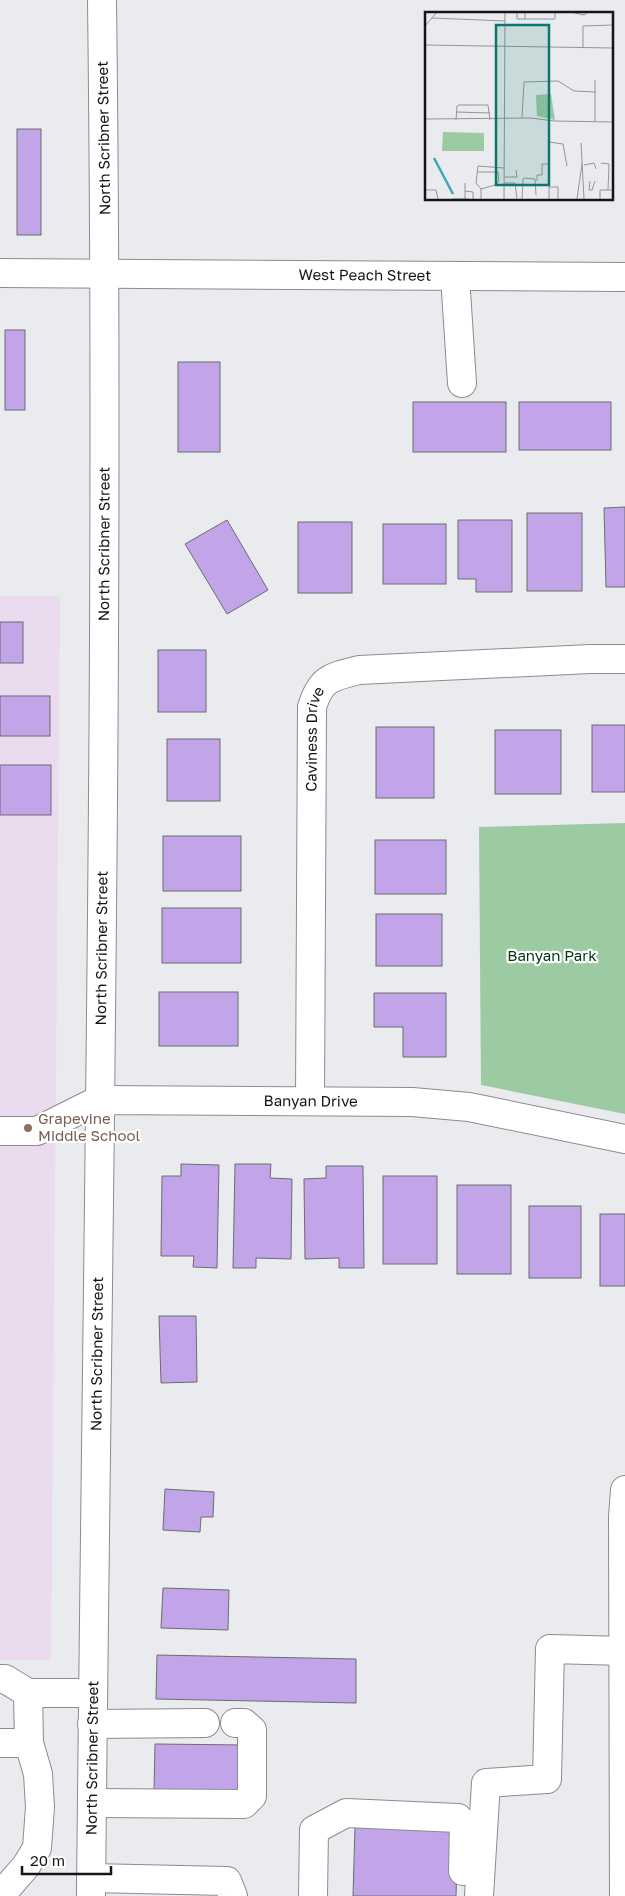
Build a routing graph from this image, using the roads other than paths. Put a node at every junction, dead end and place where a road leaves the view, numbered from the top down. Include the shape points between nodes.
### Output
1 (102, 0) edge
2 (0, 273) edge
3 (105, 274) junction
4 (455, 276) junction
5 (625, 277) edge
6 (462, 383) dead end
7 (625, 659) edge
8 (99, 1100) junction
9 (310, 1101) junction
10 (0, 1131) edge
11 (625, 1138) edge
12 (625, 1490) edge
13 (624, 1651) edge
14 (0, 1679) edge
15 (28, 1693) junction
16 (93, 1693) junction
17 (206, 1723) dead end
18 (235, 1723) dead end
19 (92, 1724) junction
20 (0, 1744) edge
21 (29, 1744) junction
22 (624, 1755) edge
23 (92, 1803) junction
24 (91, 1887) edge
25 (161, 1888) edge
26 (0, 1896) edge
27 (233, 1896) edge
28 (313, 1896) edge
29 (462, 1896) edge
30 (479, 1896) edge
31 (624, 1896) edge

1 - 3 street, North Scribner Street
2 - 3 street, West Peach Street
3 - 4 street, West Peach Street
3 - 8 street, North Scribner Street
4 - 5 street, West Peach Street
4 - 6 street
7 - 9 street, Caviness Drive via 358,670 334,676 317,689 312,707
8 - 9 street, Banyan Drive
8 - 10 street, Banyan Drive via 37,1131
8 - 16 street, North Scribner Street
9 - 11 street, Banyan Drive via 412,1102 469,1107
12 - 13 street
13 - 22 street
13 - 30 street via 550,1649 546,1780 486,1783
14 - 15 street
15 - 16 street
15 - 21 street
16 - 19 street, North Scribner Street
17 - 19 street
18 - 23 street via 244,1723 252,1730 252,1796 244,1804
19 - 23 street, North Scribner Street
20 - 21 street
21 - 26 street via 38,1774 37,1848
22 - 31 street
23 - 24 street, North Scribner Street
24 - 25 street
25 - 27 street via 227,1881
28 - 29 street via 314,1830 346,1813 458,1818 464,1826

